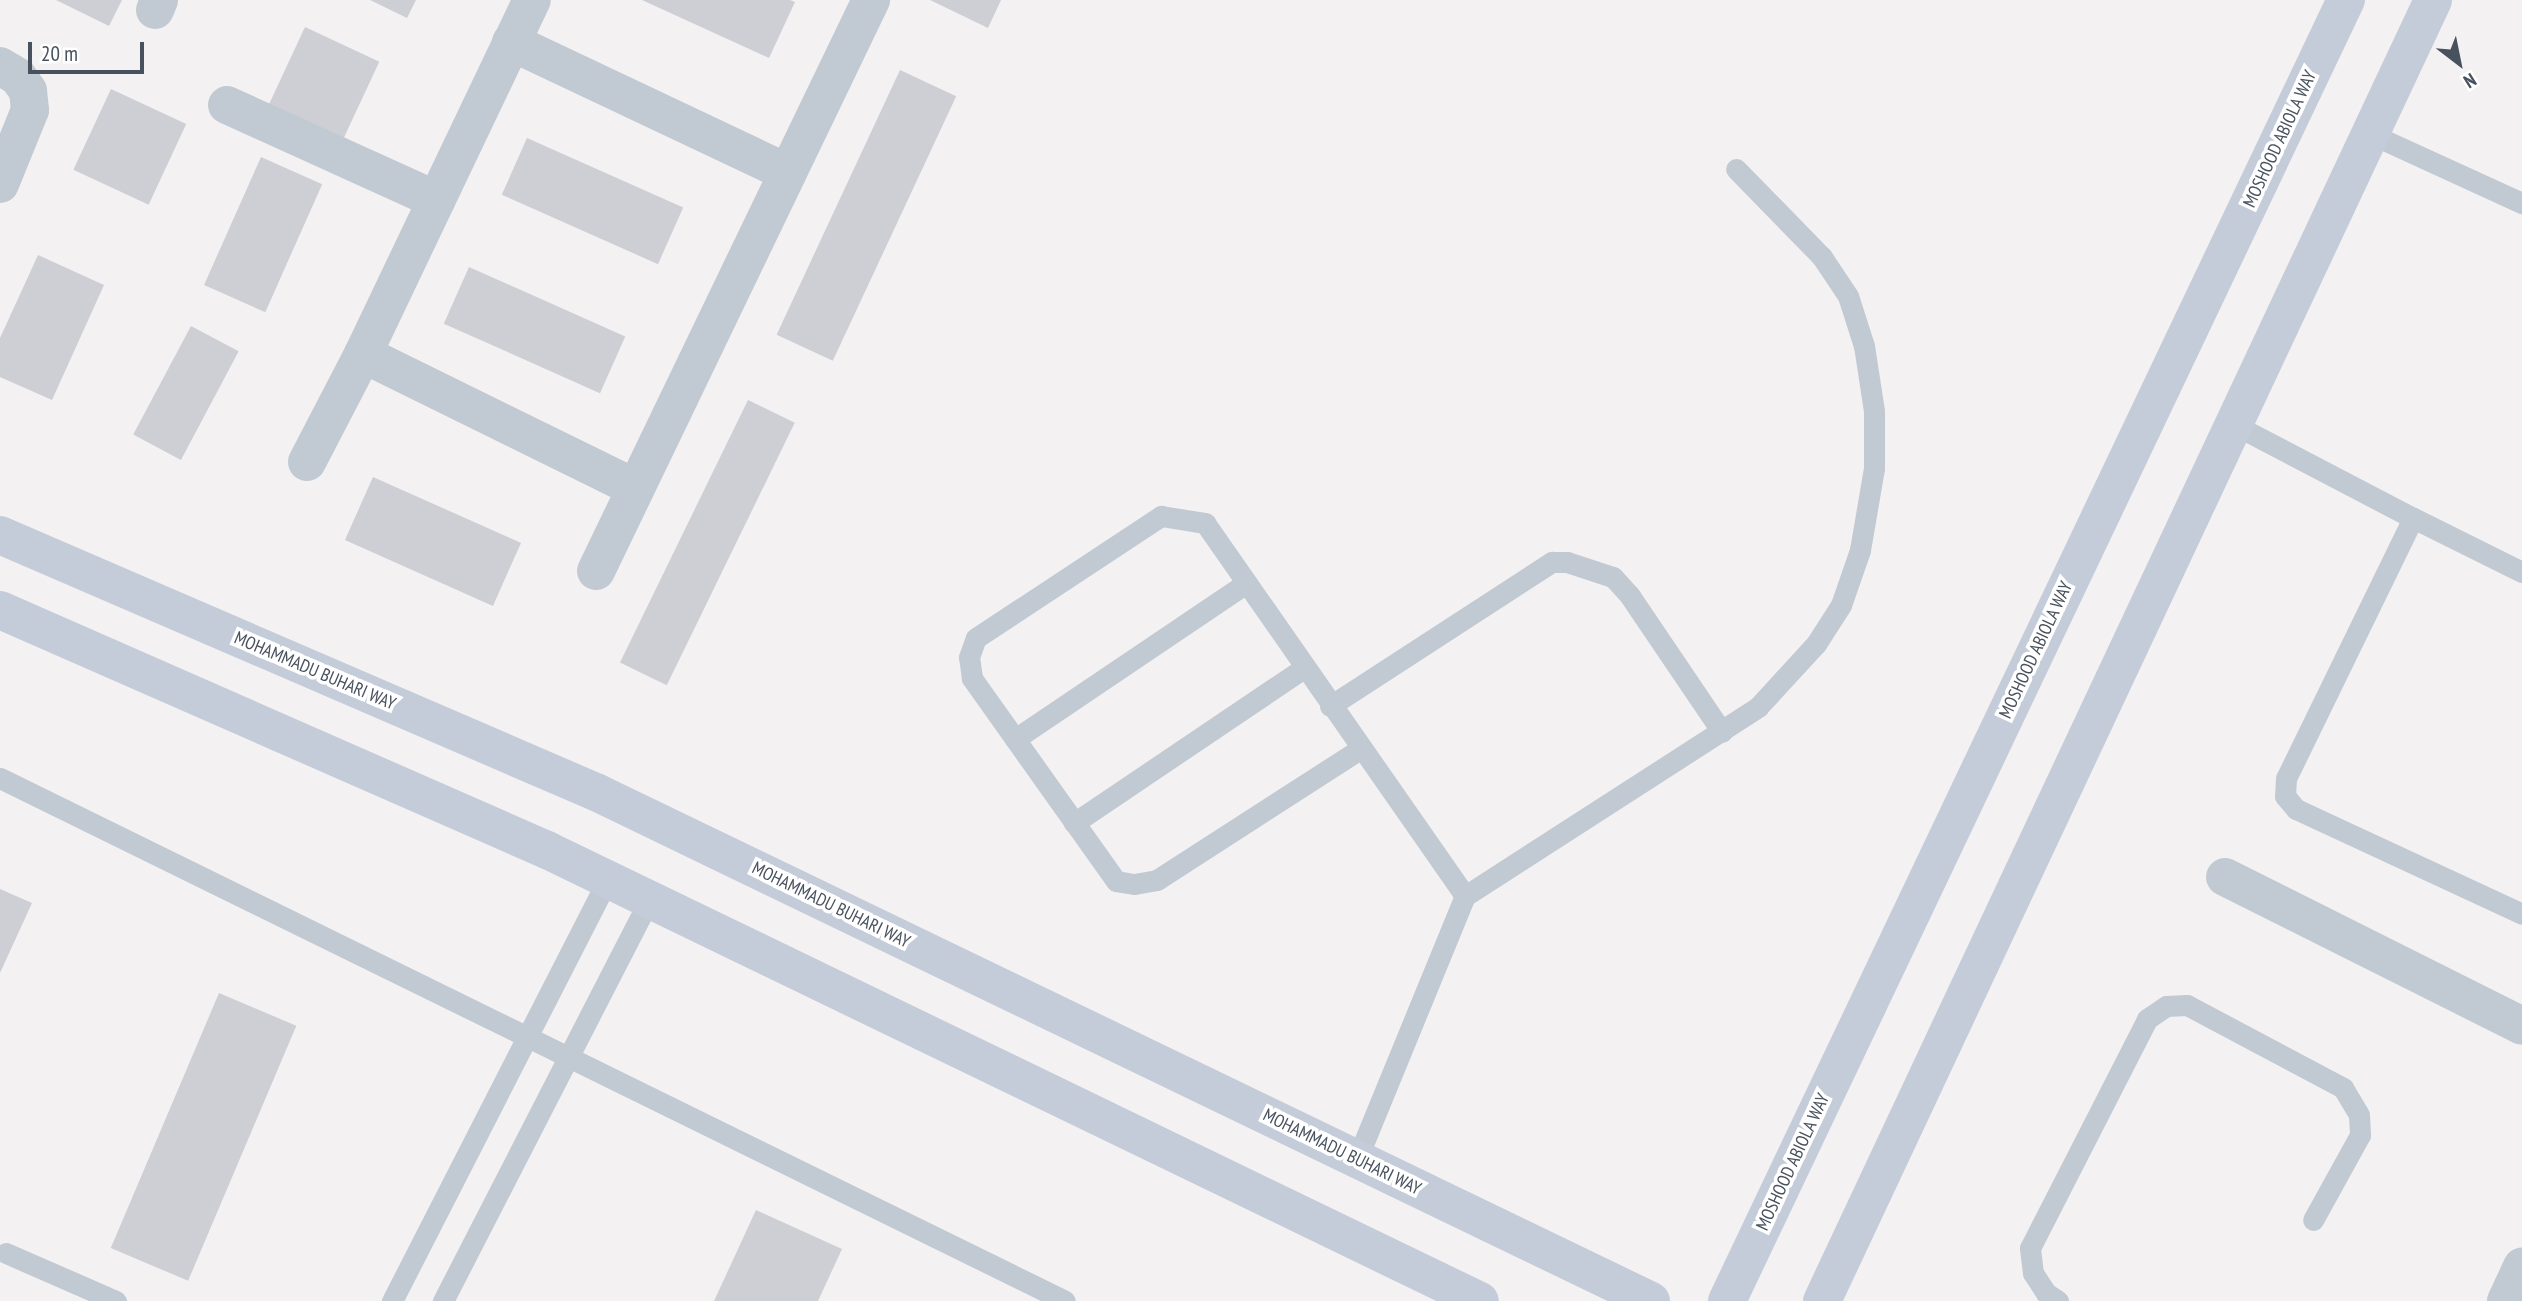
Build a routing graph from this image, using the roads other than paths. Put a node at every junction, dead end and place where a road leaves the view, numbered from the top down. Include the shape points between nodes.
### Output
1 (532, 0) edge
2 (872, 0) edge
3 (2346, 0) edge
4 (2433, 0) edge
5 (511, 42) junction
6 (0, 66) edge
7 (227, 104) dead end
8 (2371, 134) junction
9 (1736, 169) dead end
10 (788, 173) junction
11 (0, 184) edge
12 (2519, 194) edge
13 (436, 200) junction
14 (363, 354) junction
15 (2235, 425) junction
16 (307, 462) dead end
17 (633, 487) junction
18 (2413, 518) junction
19 (0, 535) edge
20 (596, 571) dead end
21 (2522, 572) edge
22 (1246, 583) junction
23 (0, 610) edge
24 (1304, 668) junction
25 (1330, 706) junction
26 (1722, 732) junction
27 (1015, 739) junction
28 (1360, 749) junction
29 (0, 778) edge
30 (1074, 822) junction
31 (2225, 877) dead end
32 (608, 879) junction
33 (1465, 896) junction
34 (650, 899) junction
35 (2522, 914) edge
36 (2522, 1026) edge
37 (526, 1037) junction
38 (566, 1056) junction
39 (1356, 1159) junction
40 (2313, 1220) dead end
41 (6, 1253) dead end
42 (2522, 1267) edge
43 (116, 1301) edge
44 (392, 1301) edge
45 (443, 1301) edge
46 (1065, 1301) edge
47 (1480, 1301) edge
48 (1651, 1301) edge
49 (1727, 1301) edge
50 (1822, 1301) edge
51 (2058, 1301) edge
52 (2506, 1301) edge

1 - 5 street
2 - 10 street
3 - 49 main road, MOSHOOD ABIOLA WAY
4 - 8 main road
5 - 10 street
5 - 13 street
6 - 11 street via 18,76 28,91 30,110
7 - 13 street
8 - 12 lane
8 - 15 main road
9 - 26 lane via 1822,257 1847,296 1864,346 1874,411 1874,468 1860,550 1840,606 1784,682
10 - 17 street
13 - 14 street
14 - 16 street
14 - 17 street
15 - 18 lane
15 - 50 main road
17 - 20 street
18 - 21 lane
18 - 35 lane via 2286,778 2285,796 2296,810
19 - 39 main road, MOHAMMADU BUHARI WAY via 598,793
22 - 24 lane
22 - 27 lane
22 - 27 lane via 1205,523 1161,516 976,638 969,657 972,678
23 - 32 main road
24 - 25 lane
24 - 30 lane
25 - 26 lane via 1552,562 1567,562 1613,577
25 - 28 lane
26 - 33 lane
27 - 30 lane
28 - 30 lane via 1157,880 1116,881
28 - 33 lane
29 - 37 lane
31 - 36 street
32 - 34 main road
32 - 37 lane
33 - 39 lane
34 - 38 lane
34 - 47 main road
37 - 38 lane
37 - 44 lane
38 - 45 lane
38 - 46 lane
39 - 48 main road, MOHAMMADU BUHARI WAY
40 - 51 lane via 2360,1135 2358,1115 2343,1088 2187,1005 2166,1006 2147,1019 2030,1248 2033,1273 2046,1293
41 - 43 lane
42 - 52 street

